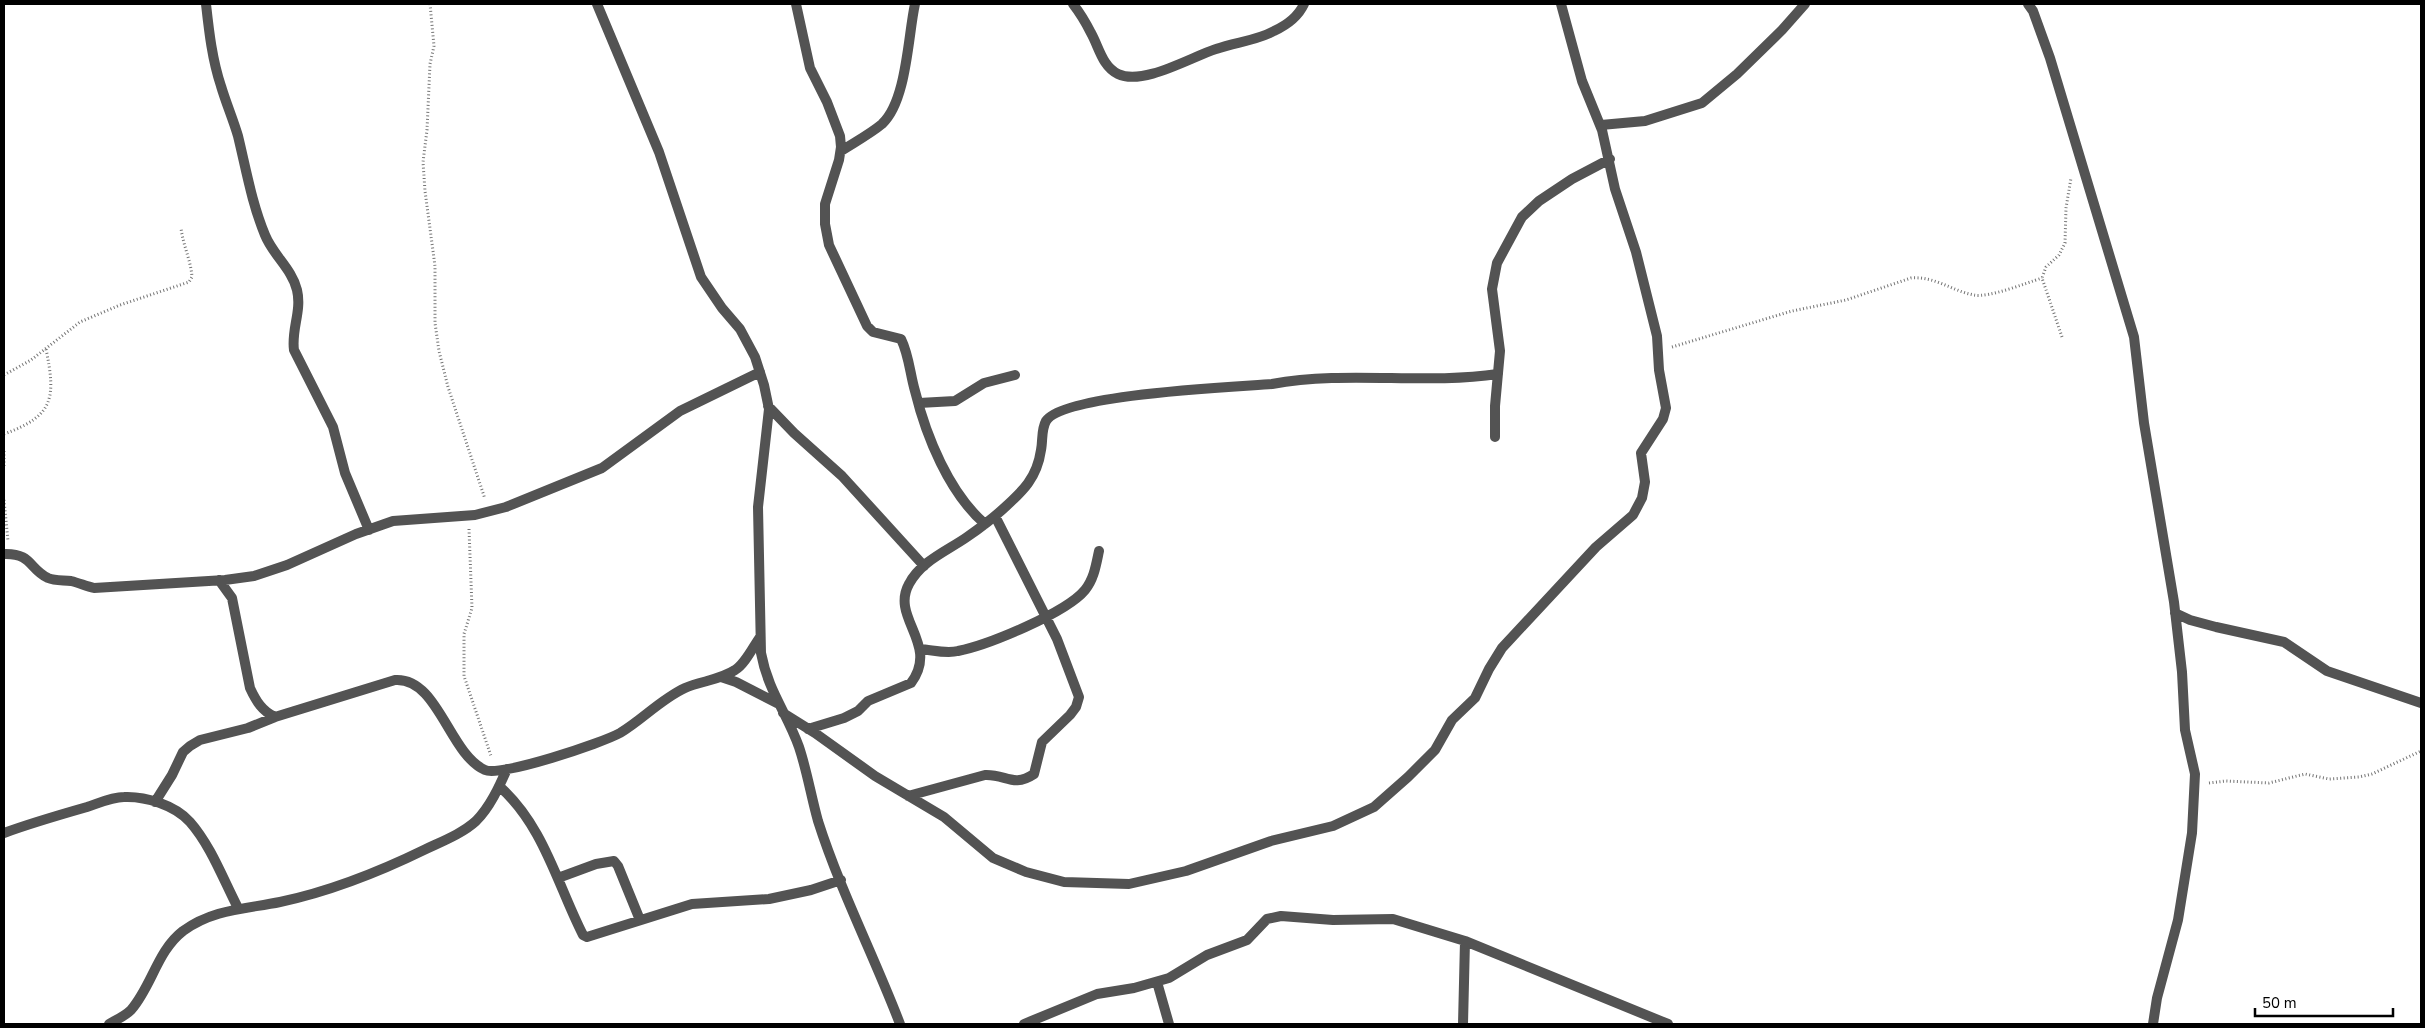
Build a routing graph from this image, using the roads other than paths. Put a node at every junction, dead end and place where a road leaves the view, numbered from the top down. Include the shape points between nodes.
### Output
1 (206, 4) edge
2 (597, 4) edge
3 (796, 4) edge
4 (915, 4) edge
5 (1073, 4) edge
6 (1304, 4) edge
7 (1561, 4) edge
8 (1805, 4) edge
9 (2028, 4) edge
10 (1601, 125) junction
11 (841, 151) junction
12 (1610, 159) junction
13 (760, 372) junction
14 (1498, 374) junction
15 (1015, 375) dead end
16 (919, 403) junction
17 (768, 406) junction
18 (1495, 437) dead end
19 (995, 516) junction
20 (985, 524) junction
21 (369, 530) junction
22 (1099, 551) dead end
23 (7, 554) edge
24 (924, 566) junction
25 (218, 580) junction
26 (2175, 613) junction
27 (1045, 617) junction
28 (760, 637) junction
29 (920, 649) junction
30 (721, 677) junction
31 (777, 703) junction
32 (2421, 703) edge
33 (783, 713) junction
34 (275, 717) junction
35 (808, 729) junction
36 (507, 769) junction
37 (499, 786) junction
38 (908, 796) junction
39 (155, 802) junction
40 (4, 833) edge
41 (558, 878) junction
42 (841, 880) junction
43 (238, 908) junction
44 (640, 920) junction
45 (1465, 941) junction
46 (1157, 982) junction
47 (109, 1024) edge
48 (900, 1024) edge
49 (1024, 1024) edge
50 (1169, 1024) edge
51 (1463, 1024) edge
52 (1668, 1024) edge
53 (2153, 1024) edge

1 - 21 street via 220,85 258,215 273,253 291,276 297,290 297,319 292,338 294,350 333,427 345,474
2 - 13 street via 659,152 701,277 740,329
3 - 11 street via 810,68 840,136
4 - 11 street via 907,64 892,113 877,128
5 - 6 street via 1088,26 1105,62 1120,75 1132,76 1155,72 1272,32 1290,22
7 - 10 street via 1582,81
8 - 10 street via 1769,43 1702,103 1645,121
9 - 26 street via 2050,58 2134,337 2144,423
10 - 12 street
11 - 16 street via 825,204 829,245 867,326 873,332 901,340
12 - 14 street via 1539,201 1522,217 1509,237 1497,263 1492,289 1500,351
12 - 38 street via 1615,189 1639,261 1660,352 1659,370 1666,408 1663,419 1641,453 1646,482 1642,498 1633,515 1596,547 1502,648 1475,698 1452,720 1435,750 1374,807 1333,826 1270,841 1186,871 1129,884 1064,882 993,858 944,817
13 - 17 street
13 - 21 street via 680,411 602,468 536,496 488,512 393,521
14 - 18 street
14 - 19 street via 1433,380 1401,377 1296,379 1103,398 1076,405 1047,419 1042,431 1037,472 1026,488
15 - 16 street via 975,386 955,401
16 - 20 street via 951,482 967,507
17 - 24 street via 842,476
17 - 28 street via 758,507
19 - 20 street
19 - 27 street
20 - 24 street
21 - 25 street via 254,576
22 - 27 street via 1091,581 1084,591 1066,607
23 - 25 street via 27,559 46,577 94,588
24 - 29 street via 909,583 904,595 907,616
25 - 34 street via 232,598 252,692 262,708
26 - 32 street via 2216,627 2284,642 2328,671
26 - 53 street via 2185,730 2195,774 2192,833 2178,920
27 - 29 street via 958,651
27 - 38 street via 1068,665 1079,698 1070,715 1042,742 1034,774 1014,782 986,775
28 - 30 street via 736,670
28 - 31 street via 765,676
29 - 35 street via 921,662 911,683 868,701 851,715
30 - 31 street
30 - 36 street via 684,688 603,742
31 - 33 street
33 - 35 street
33 - 42 street via 793,730 818,820
34 - 36 street via 395,680 409,681 428,698 466,754 482,768 495,772
34 - 39 street via 190,746 183,752
35 - 38 street
36 - 37 street
37 - 41 street via 526,815
37 - 43 street via 476,821 386,869 312,895
39 - 40 street via 123,797
39 - 43 street via 177,811 188,820 207,848
41 - 44 street via 583,935 593,937
41 - 44 street via 614,861
42 - 44 street via 769,899 692,904
42 - 48 street
43 - 47 street via 202,920 182,932 159,960 130,1011
45 - 46 street via 1393,919 1273,917 1260,924 1247,940 1207,955
45 - 51 street
45 - 52 street
46 - 49 street via 1097,994
46 - 50 street

